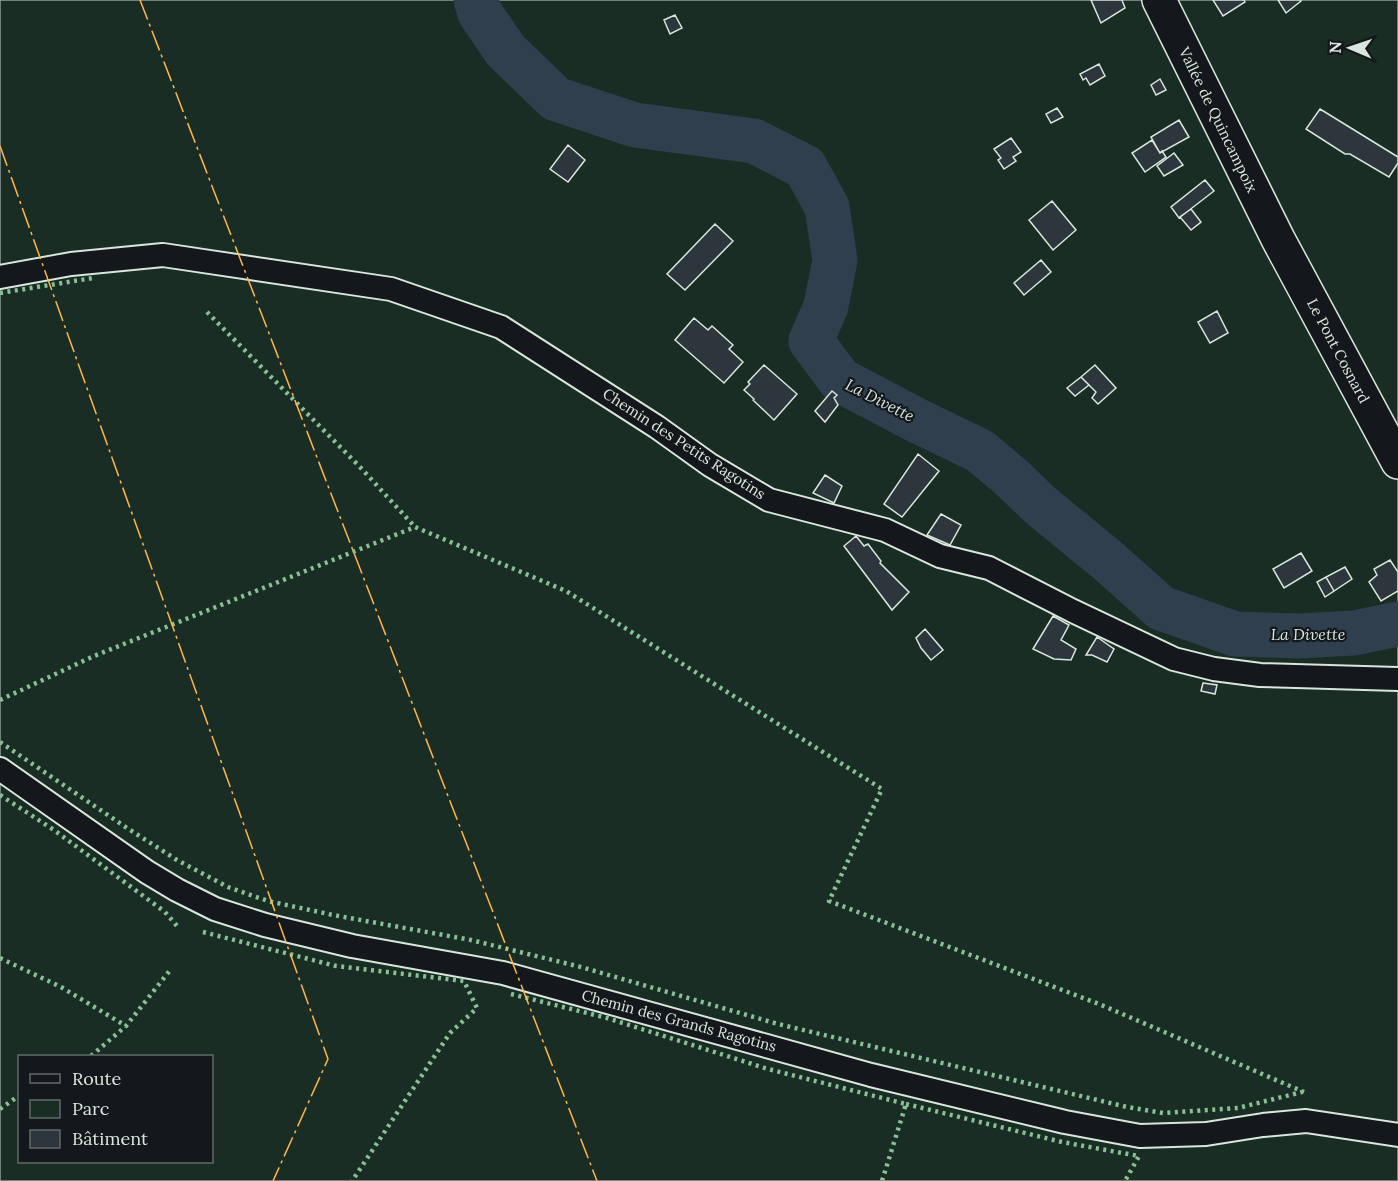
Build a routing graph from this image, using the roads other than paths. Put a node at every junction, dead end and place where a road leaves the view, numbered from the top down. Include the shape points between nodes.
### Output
1 (1159, 0) edge
2 (1278, 239) joint
3 (0, 277) edge
4 (1398, 462) edge
5 (1398, 680) edge
6 (0, 769) edge
7 (1398, 1135) edge

1 - 2 main road, Vallée de Quincampoix
2 - 4 main road, Le Pont Cosnard
3 - 5 street, Chemin des Petits Ragotins via 71,264 164,255 391,289 501,327 769,500 885,530 940,556 989,568 1174,659 1260,675
6 - 7 street, Chemin des Grands Ragotins via 177,890 215,909 265,925 352,946 503,973 871,1075 1140,1136 1206,1134 1306,1121

